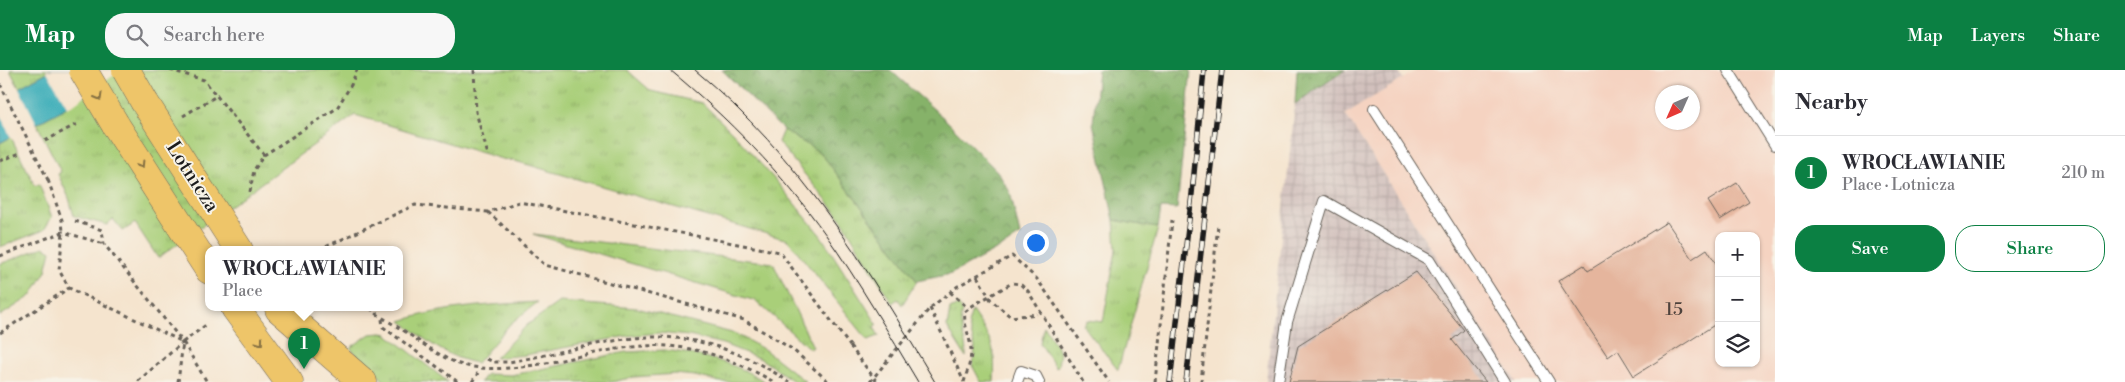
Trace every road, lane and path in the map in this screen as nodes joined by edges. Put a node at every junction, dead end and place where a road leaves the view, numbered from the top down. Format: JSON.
{"nodes":[{"id":1,"x":83,"y":70,"type":"edge"},
{"id":2,"x":126,"y":70,"type":"edge"},
{"id":3,"x":170,"y":70,"type":"edge"},
{"id":4,"x":357,"y":70,"type":"edge"},
{"id":5,"x":474,"y":70,"type":"edge"},
{"id":6,"x":1728,"y":70,"type":"edge"},
{"id":7,"x":0,"y":84,"type":"edge"},
{"id":8,"x":218,"y":95,"type":"junction"},
{"id":9,"x":1374,"y":110,"type":"dead end"},
{"id":10,"x":186,"y":114,"type":"dead end"},
{"id":11,"x":77,"y":124,"type":"dead end"},
{"id":12,"x":45,"y":141,"type":"dead end"},
{"id":13,"x":1775,"y":145,"type":"edge"},
{"id":14,"x":20,"y":154,"type":"dead end"},
{"id":15,"x":264,"y":155,"type":"junction"},
{"id":16,"x":488,"y":155,"type":"dead end"},
{"id":17,"x":0,"y":161,"type":"edge"},
{"id":18,"x":250,"y":192,"type":"dead end"},
{"id":19,"x":488,"y":212,"type":"junction"},
{"id":20,"x":1172,"y":220,"type":"dead end"},
{"id":21,"x":74,"y":221,"type":"dead end"},
{"id":22,"x":1218,"y":225,"type":"dead end"},
{"id":23,"x":63,"y":232,"type":"junction"},
{"id":24,"x":104,"y":244,"type":"junction"},
{"id":25,"x":236,"y":246,"type":"edge"},
{"id":26,"x":328,"y":246,"type":"edge"},
{"id":27,"x":0,"y":256,"type":"edge"},
{"id":28,"x":205,"y":264,"type":"edge"},
{"id":29,"x":977,"y":276,"type":"junction"},
{"id":30,"x":69,"y":288,"type":"junction"},
{"id":31,"x":949,"y":292,"type":"junction"},
{"id":32,"x":988,"y":296,"type":"junction"},
{"id":33,"x":930,"y":308,"type":"junction"},
{"id":34,"x":968,"y":308,"type":"junction"},
{"id":35,"x":237,"y":311,"type":"edge"},
{"id":36,"x":282,"y":311,"type":"edge"},
{"id":37,"x":282,"y":311,"type":"edge"},
{"id":38,"x":373,"y":311,"type":"edge"},
{"id":39,"x":1037,"y":314,"type":"dead end"},
{"id":40,"x":382,"y":319,"type":"junction"},
{"id":41,"x":206,"y":325,"type":"dead end"},
{"id":42,"x":0,"y":333,"type":"edge"},
{"id":43,"x":184,"y":342,"type":"junction"},
{"id":44,"x":487,"y":359,"type":"dead end"},
{"id":45,"x":478,"y":373,"type":"dead end"},
{"id":46,"x":345,"y":378,"type":"edge"},
{"id":47,"x":287,"y":380,"type":"edge"},
{"id":48,"x":137,"y":382,"type":"edge"},
{"id":49,"x":178,"y":382,"type":"edge"},
{"id":50,"x":206,"y":382,"type":"edge"},
{"id":51,"x":458,"y":382,"type":"edge"},
{"id":52,"x":472,"y":382,"type":"edge"},
{"id":53,"x":774,"y":382,"type":"edge"},
{"id":54,"x":789,"y":382,"type":"edge"},
{"id":55,"x":829,"y":382,"type":"edge"},
{"id":56,"x":870,"y":382,"type":"edge"},
{"id":57,"x":877,"y":382,"type":"edge"},
{"id":58,"x":964,"y":382,"type":"edge"},
{"id":59,"x":1018,"y":382,"type":"edge"},
{"id":60,"x":1039,"y":382,"type":"edge"},
{"id":61,"x":1083,"y":382,"type":"edge"},
{"id":62,"x":1109,"y":382,"type":"edge"},
{"id":63,"x":1155,"y":382,"type":"edge"},
{"id":64,"x":1201,"y":382,"type":"edge"},
{"id":65,"x":1278,"y":382,"type":"edge"},
{"id":66,"x":1505,"y":382,"type":"edge"},
{"id":67,"x":1549,"y":382,"type":"edge"}],
"edges":[{"from":1,"to":28,"type":"main road","name":"Lotnicza","one_way":true,"bridge":true},
{"from":2,"to":25,"type":"main road","name":"Lotnicza","bridge":true},
{"from":3,"to":8,"type":"path"},
{"from":4,"to":15,"type":"path"},
{"from":5,"to":16,"type":"path"},
{"from":6,"to":13,"type":"lane"},
{"from":7,"to":23,"type":"path","bridge":true},
{"from":8,"to":10,"type":"path"},
{"from":8,"to":15,"type":"path"},
{"from":9,"to":67,"type":"lane"},
{"from":11,"to":12,"type":"path"},
{"from":14,"to":17,"type":"path"},
{"from":15,"to":18,"type":"path"},
{"from":19,"to":26,"type":"path"},
{"from":19,"to":55,"type":"path"},
{"from":19,"to":57,"type":"path","bridge":true},
{"from":20,"to":63,"type":"path"},
{"from":21,"to":24,"type":"path"},
{"from":22,"to":64,"type":"path"},
{"from":23,"to":24,"type":"path"},
{"from":23,"to":27,"type":"path"},
{"from":23,"to":30,"type":"path"},
{"from":24,"to":43,"type":"path"},
{"from":29,"to":31,"type":"path"},
{"from":29,"to":32,"type":"path"},
{"from":29,"to":62,"type":"path"},
{"from":30,"to":42,"type":"path"},
{"from":30,"to":43,"type":"path"},
{"from":31,"to":33,"type":"path"},
{"from":31,"to":34,"type":"path"},
{"from":32,"to":34,"type":"path"},
{"from":32,"to":39,"type":"path"},
{"from":32,"to":61,"type":"path"},
{"from":33,"to":56,"type":"path"},
{"from":33,"to":58,"type":"path"},
{"from":34,"to":58,"type":"path"},
{"from":35,"to":47,"type":"main road","one_way":true},
{"from":36,"to":46,"type":"main road"},
{"from":37,"to":46,"type":"main road"},
{"from":38,"to":40,"type":"path"},
{"from":40,"to":51,"type":"path"},
{"from":40,"to":53,"type":"path"},
{"from":41,"to":43,"type":"path"},
{"from":43,"to":48,"type":"path"},
{"from":43,"to":49,"type":"path"},
{"from":43,"to":50,"type":"path"},
{"from":44,"to":54,"type":"path"},
{"from":45,"to":52,"type":"path"},
{"from":59,"to":60,"type":"lane"},
{"from":65,"to":66,"type":"lane"}]}
